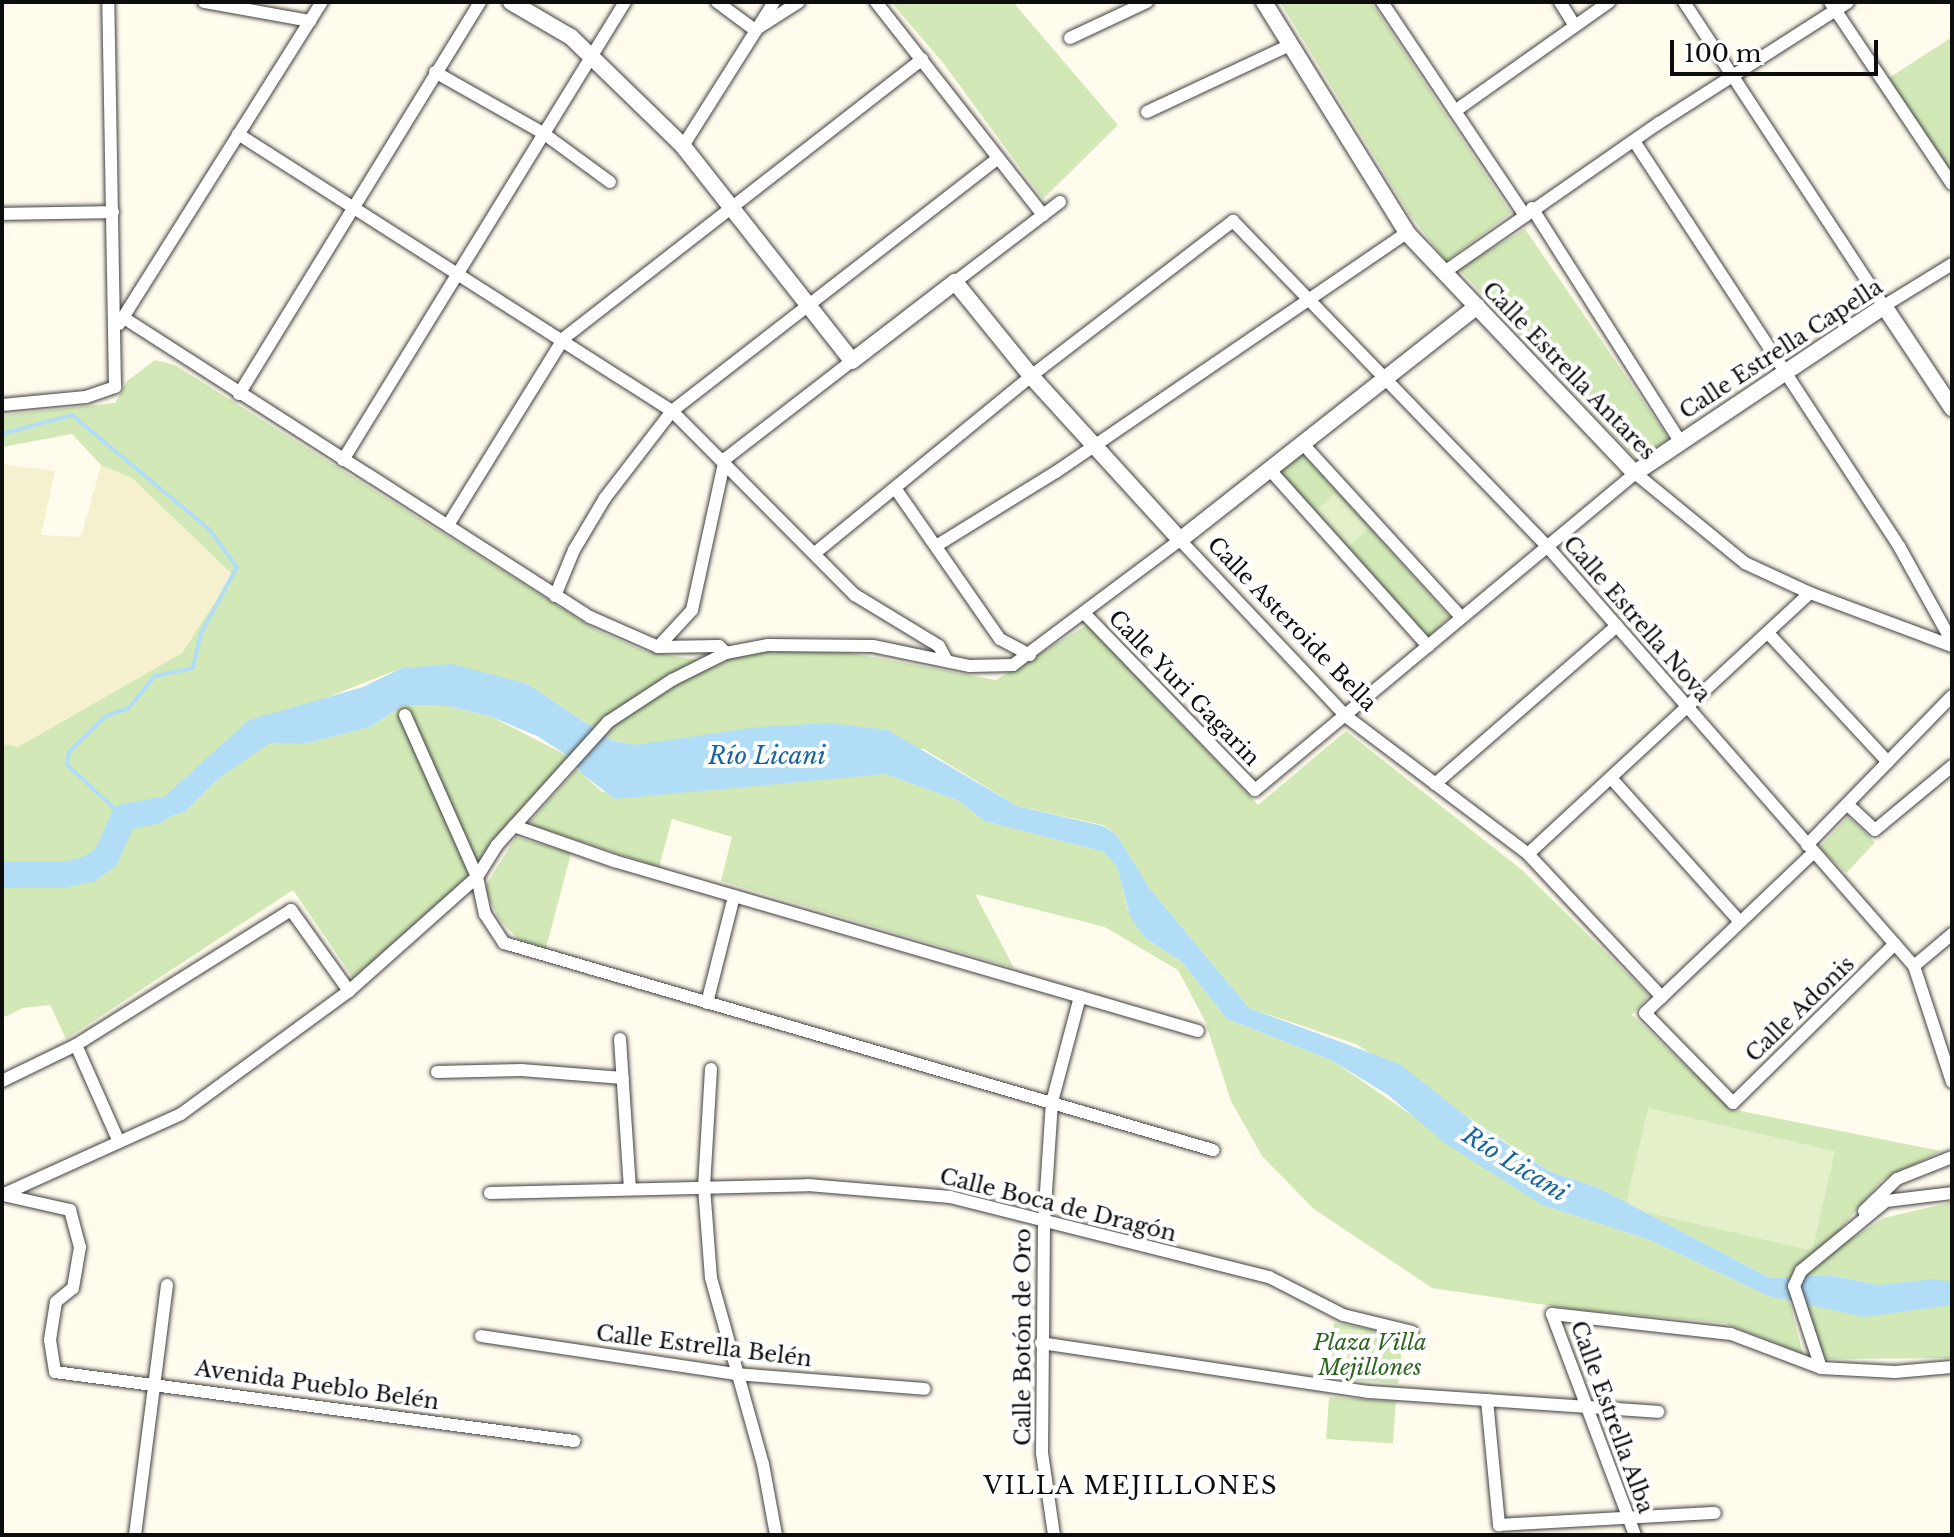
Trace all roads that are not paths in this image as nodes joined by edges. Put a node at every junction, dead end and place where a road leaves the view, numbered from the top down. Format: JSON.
{"nodes":[{"id":1,"x":108,"y":2,"type":"edge"},
{"id":2,"x":204,"y":2,"type":"edge"},
{"id":3,"x":322,"y":2,"type":"edge"},
{"id":4,"x":480,"y":2,"type":"edge"},
{"id":5,"x":511,"y":2,"type":"edge"},
{"id":6,"x":625,"y":2,"type":"edge"},
{"id":7,"x":717,"y":2,"type":"edge"},
{"id":8,"x":774,"y":2,"type":"edge"},
{"id":9,"x":799,"y":2,"type":"edge"},
{"id":10,"x":876,"y":2,"type":"edge"},
{"id":11,"x":1147,"y":2,"type":"edge"},
{"id":12,"x":1264,"y":2,"type":"edge"},
{"id":13,"x":1560,"y":2,"type":"edge"},
{"id":14,"x":1609,"y":2,"type":"edge"},
{"id":15,"x":1685,"y":2,"type":"edge"},
{"id":16,"x":1848,"y":2,"type":"edge"},
{"id":17,"x":1385,"y":3,"type":"edge"},
{"id":18,"x":1833,"y":6,"type":"edge"},
{"id":19,"x":310,"y":21,"type":"junction"},
{"id":20,"x":1575,"y":26,"type":"junction"},
{"id":21,"x":755,"y":30,"type":"junction"},
{"id":22,"x":1070,"y":38,"type":"dead end"},
{"id":23,"x":1290,"y":45,"type":"junction"},
{"id":24,"x":591,"y":57,"type":"junction"},
{"id":25,"x":922,"y":59,"type":"junction"},
{"id":26,"x":435,"y":72,"type":"junction"},
{"id":27,"x":1732,"y":77,"type":"junction"},
{"id":28,"x":1455,"y":111,"type":"junction"},
{"id":29,"x":1147,"y":112,"type":"dead end"},
{"id":30,"x":543,"y":133,"type":"junction"},
{"id":31,"x":238,"y":134,"type":"junction"},
{"id":32,"x":1634,"y":141,"type":"junction"},
{"id":33,"x":683,"y":146,"type":"junction"},
{"id":34,"x":997,"y":159,"type":"junction"},
{"id":35,"x":610,"y":182,"type":"dead end"},
{"id":36,"x":1952,"y":184,"type":"edge"},
{"id":37,"x":1060,"y":202,"type":"dead end"},
{"id":38,"x":350,"y":207,"type":"junction"},
{"id":39,"x":733,"y":207,"type":"junction"},
{"id":40,"x":1528,"y":211,"type":"junction"},
{"id":41,"x":113,"y":212,"type":"junction"},
{"id":42,"x":2,"y":214,"type":"edge"},
{"id":43,"x":1043,"y":215,"type":"junction"},
{"id":44,"x":1407,"y":233,"type":"junction"},
{"id":45,"x":1952,"y":264,"type":"edge"},
{"id":46,"x":1443,"y":273,"type":"junction"},
{"id":47,"x":455,"y":274,"type":"junction"},
{"id":48,"x":955,"y":282,"type":"junction"},
{"id":49,"x":1310,"y":300,"type":"junction"},
{"id":50,"x":806,"y":303,"type":"junction"},
{"id":51,"x":1477,"y":306,"type":"junction"},
{"id":52,"x":1884,"y":306,"type":"junction"},
{"id":53,"x":124,"y":318,"type":"junction"},
{"id":54,"x":116,"y":330,"type":"junction"},
{"id":55,"x":564,"y":338,"type":"junction"},
{"id":56,"x":852,"y":361,"type":"junction"},
{"id":57,"x":1782,"y":374,"type":"junction"},
{"id":58,"x":1031,"y":376,"type":"junction"},
{"id":59,"x":1387,"y":380,"type":"junction"},
{"id":60,"x":239,"y":394,"type":"junction"},
{"id":61,"x":2,"y":405,"type":"edge"},
{"id":62,"x":1952,"y":408,"type":"edge"},
{"id":63,"x":672,"y":411,"type":"junction"},
{"id":64,"x":1680,"y":441,"type":"junction"},
{"id":65,"x":1096,"y":443,"type":"junction"},
{"id":66,"x":1303,"y":444,"type":"junction"},
{"id":67,"x":725,"y":459,"type":"junction"},
{"id":68,"x":343,"y":460,"type":"junction"},
{"id":69,"x":1270,"y":470,"type":"junction"},
{"id":70,"x":1635,"y":473,"type":"junction"},
{"id":71,"x":895,"y":488,"type":"junction"},
{"id":72,"x":448,"y":525,"type":"junction"},
{"id":73,"x":1180,"y":540,"type":"junction"},
{"id":74,"x":1546,"y":545,"type":"junction"},
{"id":75,"x":936,"y":546,"type":"junction"},
{"id":76,"x":815,"y":553,"type":"junction"},
{"id":77,"x":1810,"y":593,"type":"junction"},
{"id":78,"x":555,"y":596,"type":"junction"},
{"id":79,"x":1084,"y":613,"type":"junction"},
{"id":80,"x":1461,"y":617,"type":"junction"},
{"id":81,"x":1617,"y":626,"type":"junction"},
{"id":82,"x":1768,"y":633,"type":"junction"},
{"id":83,"x":1952,"y":644,"type":"edge"},
{"id":84,"x":1428,"y":646,"type":"junction"},
{"id":85,"x":658,"y":647,"type":"junction"},
{"id":86,"x":726,"y":653,"type":"junction"},
{"id":87,"x":1030,"y":655,"type":"junction"},
{"id":88,"x":947,"y":661,"type":"junction"},
{"id":89,"x":1952,"y":696,"type":"edge"},
{"id":90,"x":1688,"y":707,"type":"junction"},
{"id":91,"x":405,"y":715,"type":"dead end"},
{"id":92,"x":1347,"y":717,"type":"junction"},
{"id":93,"x":1888,"y":762,"type":"junction"},
{"id":94,"x":1952,"y":766,"type":"edge"},
{"id":95,"x":1611,"y":778,"type":"junction"},
{"id":96,"x":1435,"y":784,"type":"junction"},
{"id":97,"x":1847,"y":804,"type":"junction"},
{"id":98,"x":514,"y":826,"type":"junction"},
{"id":99,"x":1810,"y":848,"type":"junction"},
{"id":100,"x":1528,"y":854,"type":"junction"},
{"id":101,"x":477,"y":877,"type":"junction"},
{"id":102,"x":734,"y":896,"type":"junction"},
{"id":103,"x":1740,"y":922,"type":"junction"},
{"id":104,"x":1952,"y":934,"type":"edge"},
{"id":105,"x":1895,"y":944,"type":"junction"},
{"id":106,"x":1914,"y":966,"type":"junction"},
{"id":107,"x":349,"y":991,"type":"junction"},
{"id":108,"x":1080,"y":997,"type":"junction"},
{"id":109,"x":1662,"y":997,"type":"junction"},
{"id":110,"x":707,"y":1003,"type":"junction"},
{"id":111,"x":1198,"y":1031,"type":"dead end"},
{"id":112,"x":620,"y":1039,"type":"dead end"},
{"id":113,"x":76,"y":1045,"type":"junction"},
{"id":114,"x":711,"y":1069,"type":"dead end"},
{"id":115,"x":437,"y":1072,"type":"dead end"},
{"id":116,"x":623,"y":1078,"type":"junction"},
{"id":117,"x":2,"y":1081,"type":"edge"},
{"id":118,"x":1952,"y":1082,"type":"edge"},
{"id":119,"x":1052,"y":1102,"type":"junction"},
{"id":120,"x":119,"y":1142,"type":"junction"},
{"id":121,"x":1213,"y":1150,"type":"dead end"},
{"id":122,"x":1952,"y":1157,"type":"edge"},
{"id":123,"x":704,"y":1187,"type":"junction"},
{"id":124,"x":630,"y":1188,"type":"junction"},
{"id":125,"x":490,"y":1193,"type":"dead end"},
{"id":126,"x":1952,"y":1193,"type":"edge"},
{"id":127,"x":2,"y":1195,"type":"edge"},
{"id":128,"x":1044,"y":1222,"type":"junction"},
{"id":129,"x":1853,"y":1226,"type":"junction"},
{"id":130,"x":167,"y":1285,"type":"dead end"},
{"id":131,"x":1412,"y":1332,"type":"dead end"},
{"id":132,"x":481,"y":1336,"type":"dead end"},
{"id":133,"x":1041,"y":1343,"type":"junction"},
{"id":134,"x":1952,"y":1367,"type":"edge"},
{"id":135,"x":1821,"y":1368,"type":"junction"},
{"id":136,"x":735,"y":1374,"type":"junction"},
{"id":137,"x":153,"y":1383,"type":"junction"},
{"id":138,"x":924,"y":1389,"type":"dead end"},
{"id":139,"x":1487,"y":1400,"type":"junction"},
{"id":140,"x":1588,"y":1409,"type":"junction"},
{"id":141,"x":1658,"y":1412,"type":"dead end"},
{"id":142,"x":574,"y":1441,"type":"dead end"},
{"id":143,"x":1715,"y":1513,"type":"dead end"},
{"id":144,"x":1628,"y":1518,"type":"junction"},
{"id":145,"x":135,"y":1535,"type":"edge"},
{"id":146,"x":776,"y":1535,"type":"edge"},
{"id":147,"x":1054,"y":1535,"type":"edge"},
{"id":148,"x":1635,"y":1535,"type":"edge"}],
"edges":[{"from":1,"to":41,"type":"street"},
{"from":2,"to":19,"type":"street"},
{"from":3,"to":19,"type":"street"},
{"from":4,"to":26,"type":"street"},
{"from":5,"to":24,"type":"street"},
{"from":6,"to":24,"type":"street"},
{"from":7,"to":21,"type":"street"},
{"from":8,"to":21,"type":"street"},
{"from":9,"to":21,"type":"street"},
{"from":10,"to":25,"type":"street"},
{"from":11,"to":22,"type":"street"},
{"from":12,"to":23,"type":"street","name":"Calle Estrella Antares"},
{"from":13,"to":20,"type":"street"},
{"from":14,"to":20,"type":"street"},
{"from":15,"to":27,"type":"street"},
{"from":16,"to":18,"type":"street"},
{"from":17,"to":28,"type":"street"},
{"from":18,"to":27,"type":"street"},
{"from":18,"to":36,"type":"street"},
{"from":19,"to":31,"type":"street"},
{"from":20,"to":28,"type":"street"},
{"from":21,"to":33,"type":"street"},
{"from":23,"to":29,"type":"street"},
{"from":23,"to":44,"type":"street","name":"Calle Estrella Antares"},
{"from":24,"to":30,"type":"street"},
{"from":24,"to":33,"type":"street"},
{"from":25,"to":34,"type":"street"},
{"from":25,"to":39,"type":"street"},
{"from":26,"to":30,"type":"street"},
{"from":26,"to":38,"type":"street"},
{"from":27,"to":32,"type":"street"},
{"from":27,"to":52,"type":"street"},
{"from":28,"to":40,"type":"street"},
{"from":30,"to":35,"type":"street"},
{"from":30,"to":47,"type":"street"},
{"from":31,"to":38,"type":"street"},
{"from":31,"to":53,"type":"street"},
{"from":32,"to":40,"type":"street"},
{"from":32,"to":57,"type":"street"},
{"from":33,"to":39,"type":"street"},
{"from":34,"to":43,"type":"street"},
{"from":34,"to":50,"type":"street"},
{"from":37,"to":43,"type":"street"},
{"from":38,"to":47,"type":"street"},
{"from":38,"to":60,"type":"street"},
{"from":39,"to":50,"type":"street"},
{"from":39,"to":55,"type":"street"},
{"from":40,"to":46,"type":"street"},
{"from":40,"to":64,"type":"street"},
{"from":41,"to":42,"type":"street"},
{"from":41,"to":54,"type":"street"},
{"from":43,"to":48,"type":"street"},
{"from":44,"to":46,"type":"street","name":"Calle Estrella Antares"},
{"from":44,"to":49,"type":"street"},
{"from":45,"to":52,"type":"street","name":"Calle Estrella Capella"},
{"from":46,"to":51,"type":"street","name":"Calle Estrella Antares"},
{"from":47,"to":55,"type":"street"},
{"from":47,"to":68,"type":"street"},
{"from":48,"to":56,"type":"street"},
{"from":48,"to":58,"type":"street","name":"Calle Asteroide Bella"},
{"from":49,"to":58,"type":"street","name":"Calle Estrella Nova"},
{"from":49,"to":59,"type":"street","name":"Calle Estrella Nova"},
{"from":49,"to":65,"type":"street"},
{"from":50,"to":56,"type":"street"},
{"from":50,"to":63,"type":"street"},
{"from":51,"to":59,"type":"street"},
{"from":51,"to":70,"type":"street","name":"Calle Estrella Antares"},
{"from":52,"to":57,"type":"street","name":"Calle Estrella Capella"},
{"from":52,"to":62,"type":"street"},
{"from":53,"to":54,"type":"street"},
{"from":53,"to":60,"type":"street"},
{"from":54,"to":61,"type":"street"},
{"from":55,"to":63,"type":"street"},
{"from":55,"to":72,"type":"street"},
{"from":56,"to":67,"type":"street"},
{"from":57,"to":64,"type":"street","name":"Calle Estrella Capella"},
{"from":57,"to":83,"type":"street"},
{"from":58,"to":65,"type":"street","name":"Calle Asteroide Bella"},
{"from":58,"to":71,"type":"street"},
{"from":59,"to":66,"type":"street"},
{"from":59,"to":74,"type":"street","name":"Calle Estrella Nova"},
{"from":60,"to":68,"type":"street"},
{"from":63,"to":67,"type":"street"},
{"from":63,"to":78,"type":"street"},
{"from":64,"to":70,"type":"street","name":"Calle Estrella Capella"},
{"from":65,"to":73,"type":"street","name":"Calle Asteroide Bella"},
{"from":65,"to":75,"type":"street"},
{"from":66,"to":69,"type":"street"},
{"from":66,"to":80,"type":"street"},
{"from":67,"to":76,"type":"street"},
{"from":67,"to":85,"type":"street"},
{"from":68,"to":72,"type":"street"},
{"from":69,"to":73,"type":"street"},
{"from":69,"to":84,"type":"street"},
{"from":70,"to":74,"type":"street"},
{"from":70,"to":77,"type":"street","name":"Calle Estrella Antares"},
{"from":71,"to":75,"type":"street"},
{"from":71,"to":76,"type":"street"},
{"from":72,"to":78,"type":"street"},
{"from":73,"to":79,"type":"street"},
{"from":73,"to":92,"type":"street","name":"Calle Asteroide Bella"},
{"from":74,"to":80,"type":"street"},
{"from":74,"to":81,"type":"street","name":"Calle Estrella Nova"},
{"from":75,"to":87,"type":"street"},
{"from":76,"to":88,"type":"street"},
{"from":77,"to":82,"type":"street"},
{"from":77,"to":83,"type":"street","name":"Calle Estrella Antares"},
{"from":78,"to":85,"type":"street"},
{"from":79,"to":87,"type":"street"},
{"from":79,"to":92,"type":"street","name":"Calle Yuri Gagarin"},
{"from":80,"to":84,"type":"street"},
{"from":81,"to":90,"type":"street","name":"Calle Estrella Nova"},
{"from":81,"to":96,"type":"street"},
{"from":82,"to":90,"type":"street"},
{"from":82,"to":93,"type":"street"},
{"from":84,"to":92,"type":"street"},
{"from":85,"to":86,"type":"street"},
{"from":86,"to":88,"type":"street"},
{"from":86,"to":98,"type":"street"},
{"from":87,"to":88,"type":"street"},
{"from":89,"to":93,"type":"street"},
{"from":90,"to":95,"type":"street"},
{"from":90,"to":99,"type":"street","name":"Calle Estrella Nova"},
{"from":91,"to":101,"type":"street"},
{"from":92,"to":96,"type":"street","name":"Calle Asteroide Bella"},
{"from":93,"to":97,"type":"street"},
{"from":94,"to":97,"type":"street"},
{"from":95,"to":100,"type":"street"},
{"from":95,"to":103,"type":"street"},
{"from":96,"to":100,"type":"street","name":"Calle Asteroide Bella"},
{"from":97,"to":99,"type":"street"},
{"from":98,"to":101,"type":"street"},
{"from":98,"to":102,"type":"street"},
{"from":99,"to":103,"type":"street"},
{"from":99,"to":105,"type":"street","name":"Calle Estrella Nova"},
{"from":100,"to":109,"type":"street","name":"Calle Asteroide Bella"},
{"from":101,"to":107,"type":"street"},
{"from":101,"to":110,"type":"street"},
{"from":102,"to":108,"type":"street"},
{"from":102,"to":110,"type":"street"},
{"from":103,"to":109,"type":"street"},
{"from":104,"to":106,"type":"street"},
{"from":105,"to":106,"type":"street","name":"Calle Estrella Nova"},
{"from":105,"to":109,"type":"street","name":"Calle Adonis"},
{"from":106,"to":118,"type":"street","name":"Calle Estrella Nova"},
{"from":107,"to":113,"type":"street"},
{"from":107,"to":120,"type":"street"},
{"from":108,"to":111,"type":"street"},
{"from":108,"to":119,"type":"street","name":"Calle Botón de Oro"},
{"from":110,"to":119,"type":"street"},
{"from":112,"to":116,"type":"street"},
{"from":113,"to":117,"type":"street"},
{"from":113,"to":120,"type":"street"},
{"from":114,"to":123,"type":"street"},
{"from":115,"to":116,"type":"street"},
{"from":116,"to":124,"type":"street"},
{"from":119,"to":121,"type":"street"},
{"from":119,"to":128,"type":"street","name":"Calle Botón de Oro"},
{"from":120,"to":127,"type":"street"},
{"from":122,"to":129,"type":"street"},
{"from":123,"to":124,"type":"street","name":"Calle Boca de Dragón"},
{"from":123,"to":128,"type":"street","name":"Calle Boca de Dragón"},
{"from":123,"to":136,"type":"street"},
{"from":124,"to":125,"type":"street","name":"Calle Boca de Dragón"},
{"from":126,"to":129,"type":"street"},
{"from":127,"to":137,"type":"street","name":"Avenida Pueblo Belén"},
{"from":128,"to":131,"type":"street","name":"Calle Boca de Dragón"},
{"from":128,"to":133,"type":"street","name":"Calle Botón de Oro"},
{"from":129,"to":135,"type":"street"},
{"from":130,"to":137,"type":"street"},
{"from":132,"to":136,"type":"street","name":"Calle Estrella Belén"},
{"from":133,"to":139,"type":"street"},
{"from":133,"to":147,"type":"street","name":"Calle Botón de Oro"},
{"from":134,"to":135,"type":"street"},
{"from":135,"to":140,"type":"street","name":"Calle Estrella Alba"},
{"from":136,"to":138,"type":"street","name":"Calle Estrella Belén"},
{"from":136,"to":146,"type":"street"},
{"from":137,"to":142,"type":"street","name":"Avenida Pueblo Belén"},
{"from":137,"to":145,"type":"street"},
{"from":139,"to":140,"type":"street"},
{"from":139,"to":144,"type":"street"},
{"from":140,"to":141,"type":"street"},
{"from":140,"to":144,"type":"street","name":"Calle Estrella Alba"},
{"from":143,"to":144,"type":"street"},
{"from":144,"to":148,"type":"street","name":"Calle Estrella Alba"}]}
